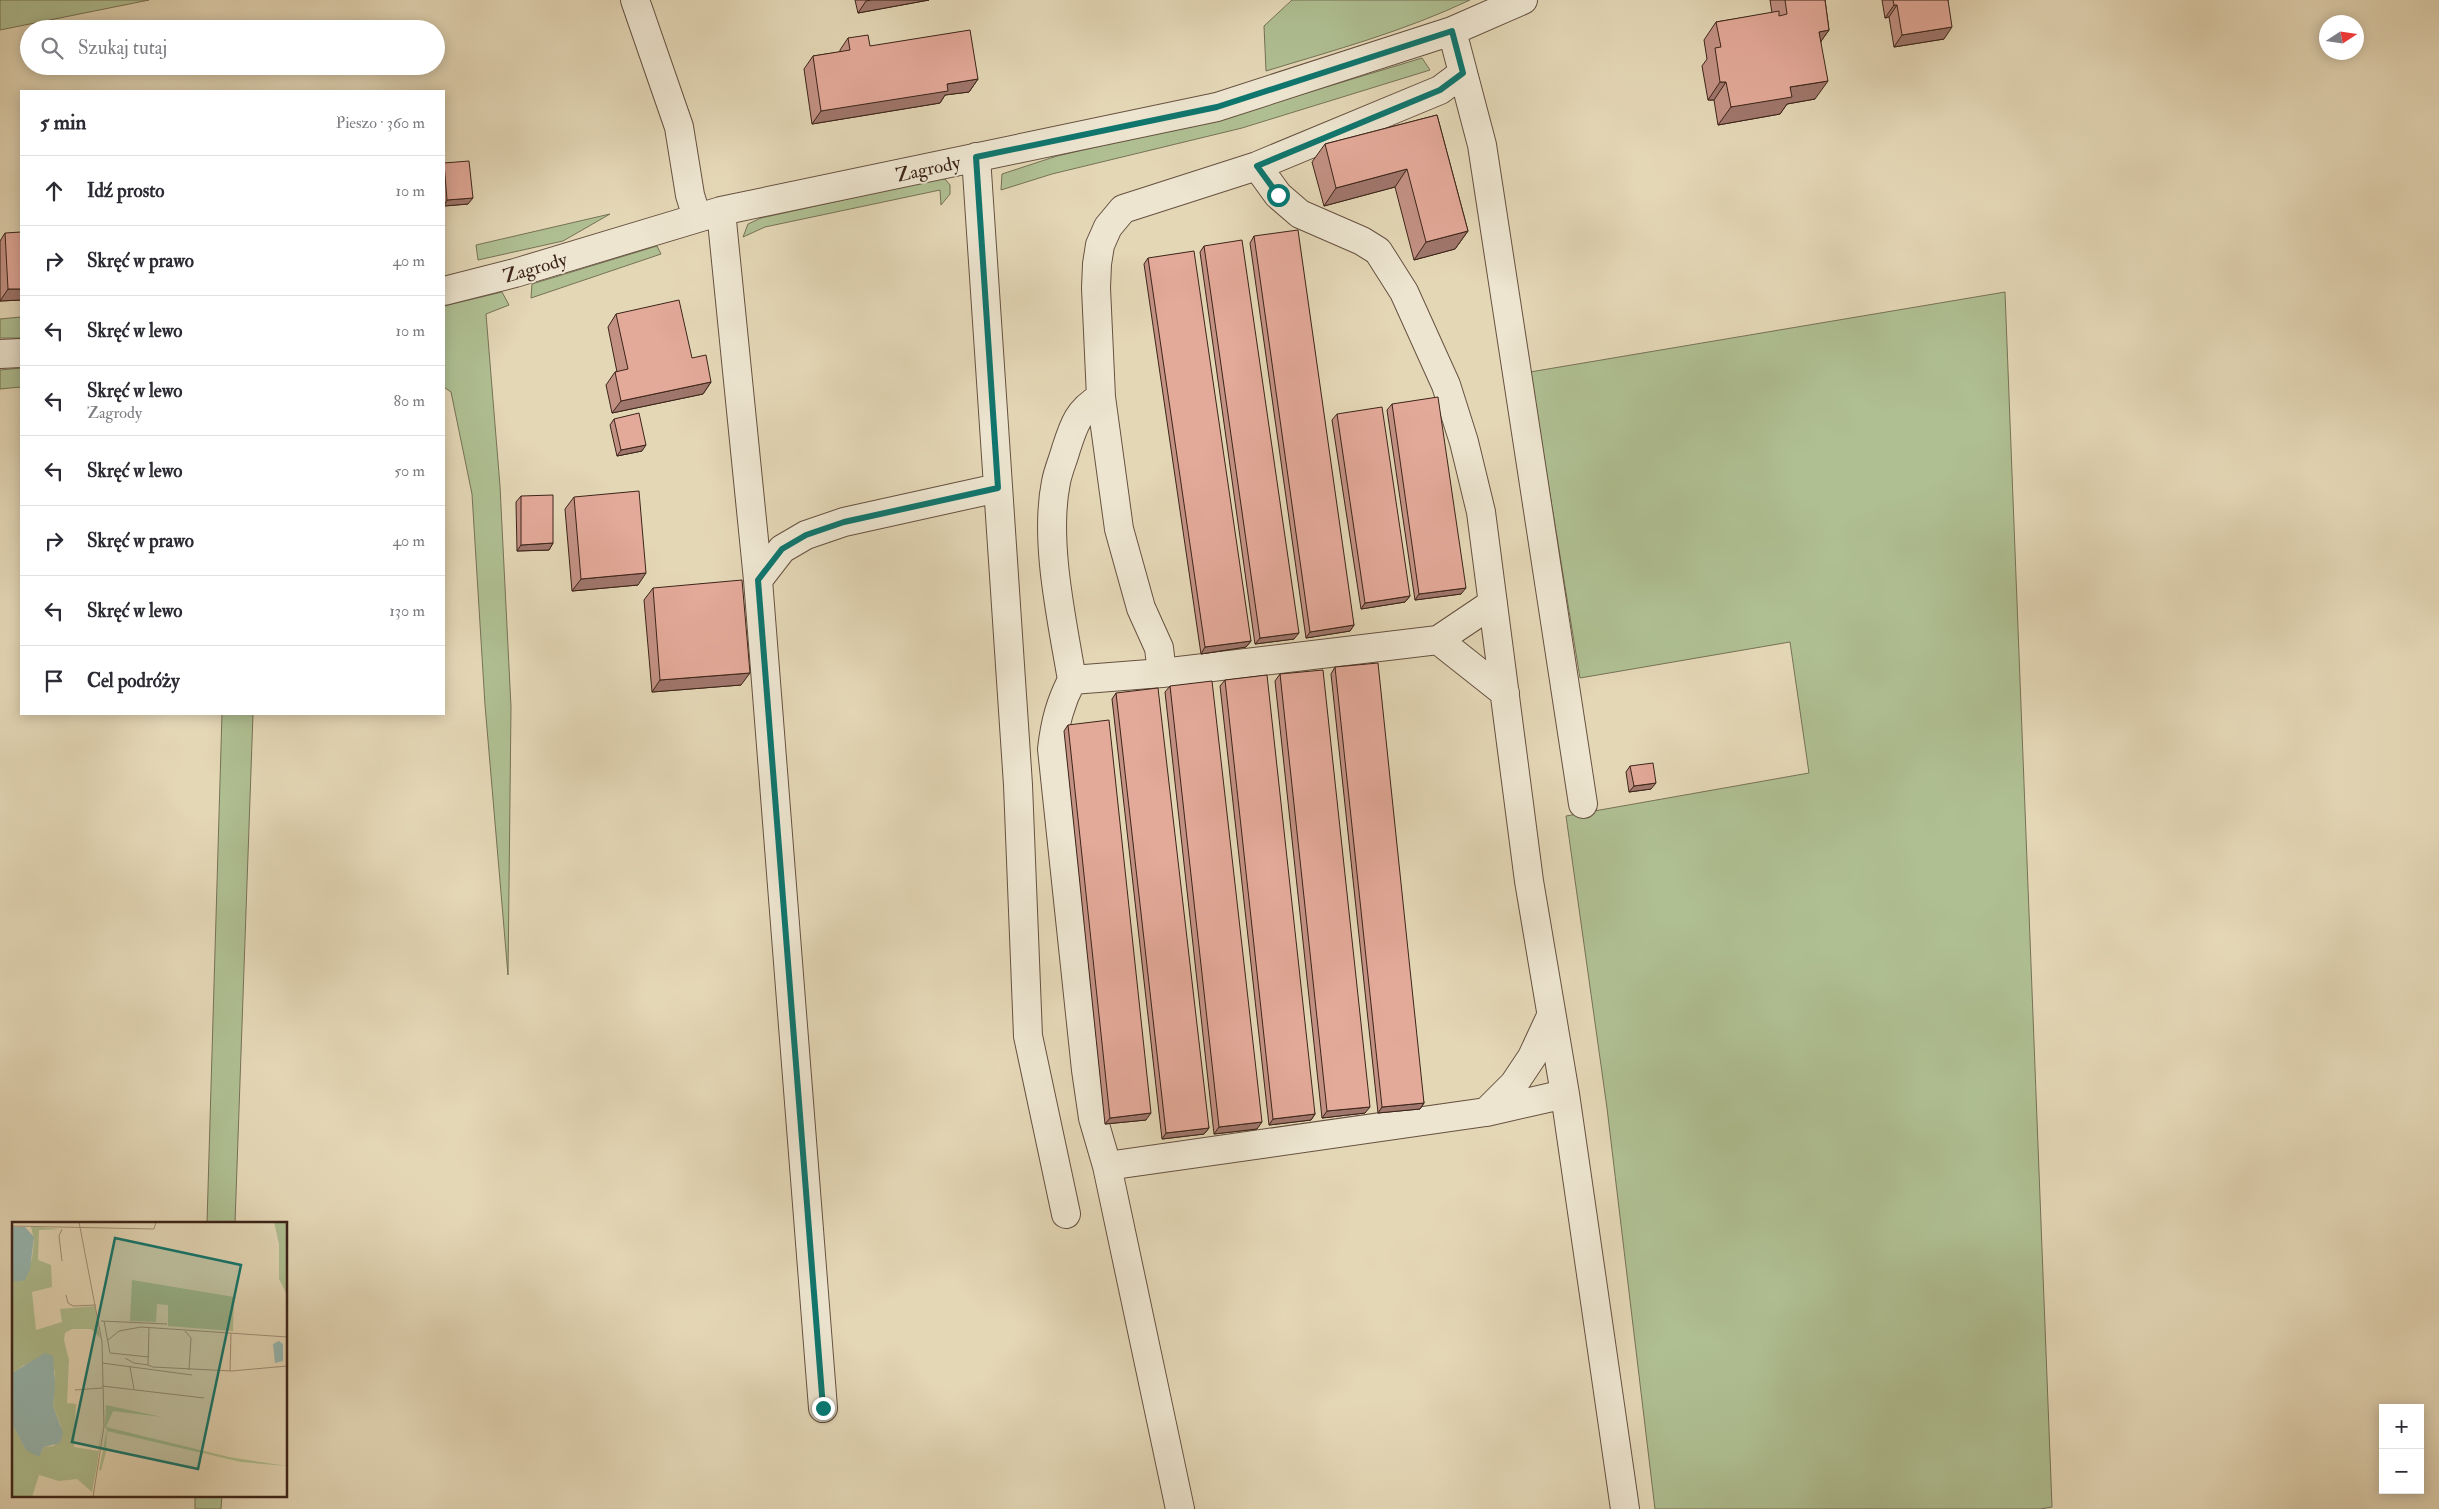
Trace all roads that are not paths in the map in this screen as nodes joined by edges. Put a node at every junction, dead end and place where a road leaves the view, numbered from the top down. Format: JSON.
{"nodes":[{"id":1,"x":635,"y":0,"type":"edge"},
{"id":2,"x":1523,"y":0,"type":"edge"},
{"id":3,"x":1452,"y":31,"type":"junction"},
{"id":4,"x":1463,"y":73,"type":"junction"},
{"id":5,"x":976,"y":157,"type":"junction"},
{"id":6,"x":1257,"y":166,"type":"junction"},
{"id":7,"x":709,"y":214,"type":"junction"},
{"id":8,"x":445,"y":291,"type":"edge"},
{"id":9,"x":20,"y":353,"type":"edge"},
{"id":10,"x":0,"y":354,"type":"edge"},
{"id":11,"x":1101,"y":397,"type":"junction"},
{"id":12,"x":998,"y":488,"type":"junction"},
{"id":13,"x":758,"y":580,"type":"junction"},
{"id":14,"x":1493,"y":603,"type":"junction"},
{"id":15,"x":1438,"y":640,"type":"junction"},
{"id":16,"x":1162,"y":673,"type":"junction"},
{"id":17,"x":1072,"y":680,"type":"junction"},
{"id":18,"x":1505,"y":693,"type":"junction"},
{"id":19,"x":1583,"y":804,"type":"dead end"},
{"id":20,"x":1551,"y":1016,"type":"junction"},
{"id":21,"x":1565,"y":1094,"type":"junction"},
{"id":22,"x":1486,"y":1112,"type":"junction"},
{"id":23,"x":1107,"y":1166,"type":"junction"},
{"id":24,"x":1066,"y":1214,"type":"dead end"},
{"id":25,"x":823,"y":1408,"type":"dead end"},
{"id":26,"x":1180,"y":1509,"type":"edge"},
{"id":27,"x":1625,"y":1509,"type":"edge"}],
"edges":[{"from":1,"to":7,"type":"street"},
{"from":2,"to":3,"type":"street","name":"Zagrody"},
{"from":3,"to":4,"type":"street"},
{"from":3,"to":5,"type":"street","name":"Zagrody"},
{"from":4,"to":6,"type":"street"},
{"from":4,"to":19,"type":"street"},
{"from":5,"to":7,"type":"street","name":"Zagrody"},
{"from":5,"to":12,"type":"street"},
{"from":6,"to":11,"type":"street"},
{"from":6,"to":14,"type":"street"},
{"from":7,"to":8,"type":"street","name":"Zagrody"},
{"from":7,"to":13,"type":"street"},
{"from":9,"to":10,"type":"street"},
{"from":11,"to":16,"type":"street"},
{"from":11,"to":17,"type":"street"},
{"from":12,"to":13,"type":"street"},
{"from":12,"to":24,"type":"street"},
{"from":13,"to":25,"type":"street"},
{"from":14,"to":15,"type":"street"},
{"from":14,"to":18,"type":"street"},
{"from":15,"to":16,"type":"street"},
{"from":15,"to":18,"type":"street"},
{"from":16,"to":17,"type":"street"},
{"from":17,"to":23,"type":"street"},
{"from":18,"to":20,"type":"street"},
{"from":20,"to":21,"type":"street"},
{"from":20,"to":22,"type":"street"},
{"from":21,"to":22,"type":"street"},
{"from":21,"to":27,"type":"street"},
{"from":22,"to":23,"type":"street"},
{"from":23,"to":26,"type":"street"}]}
